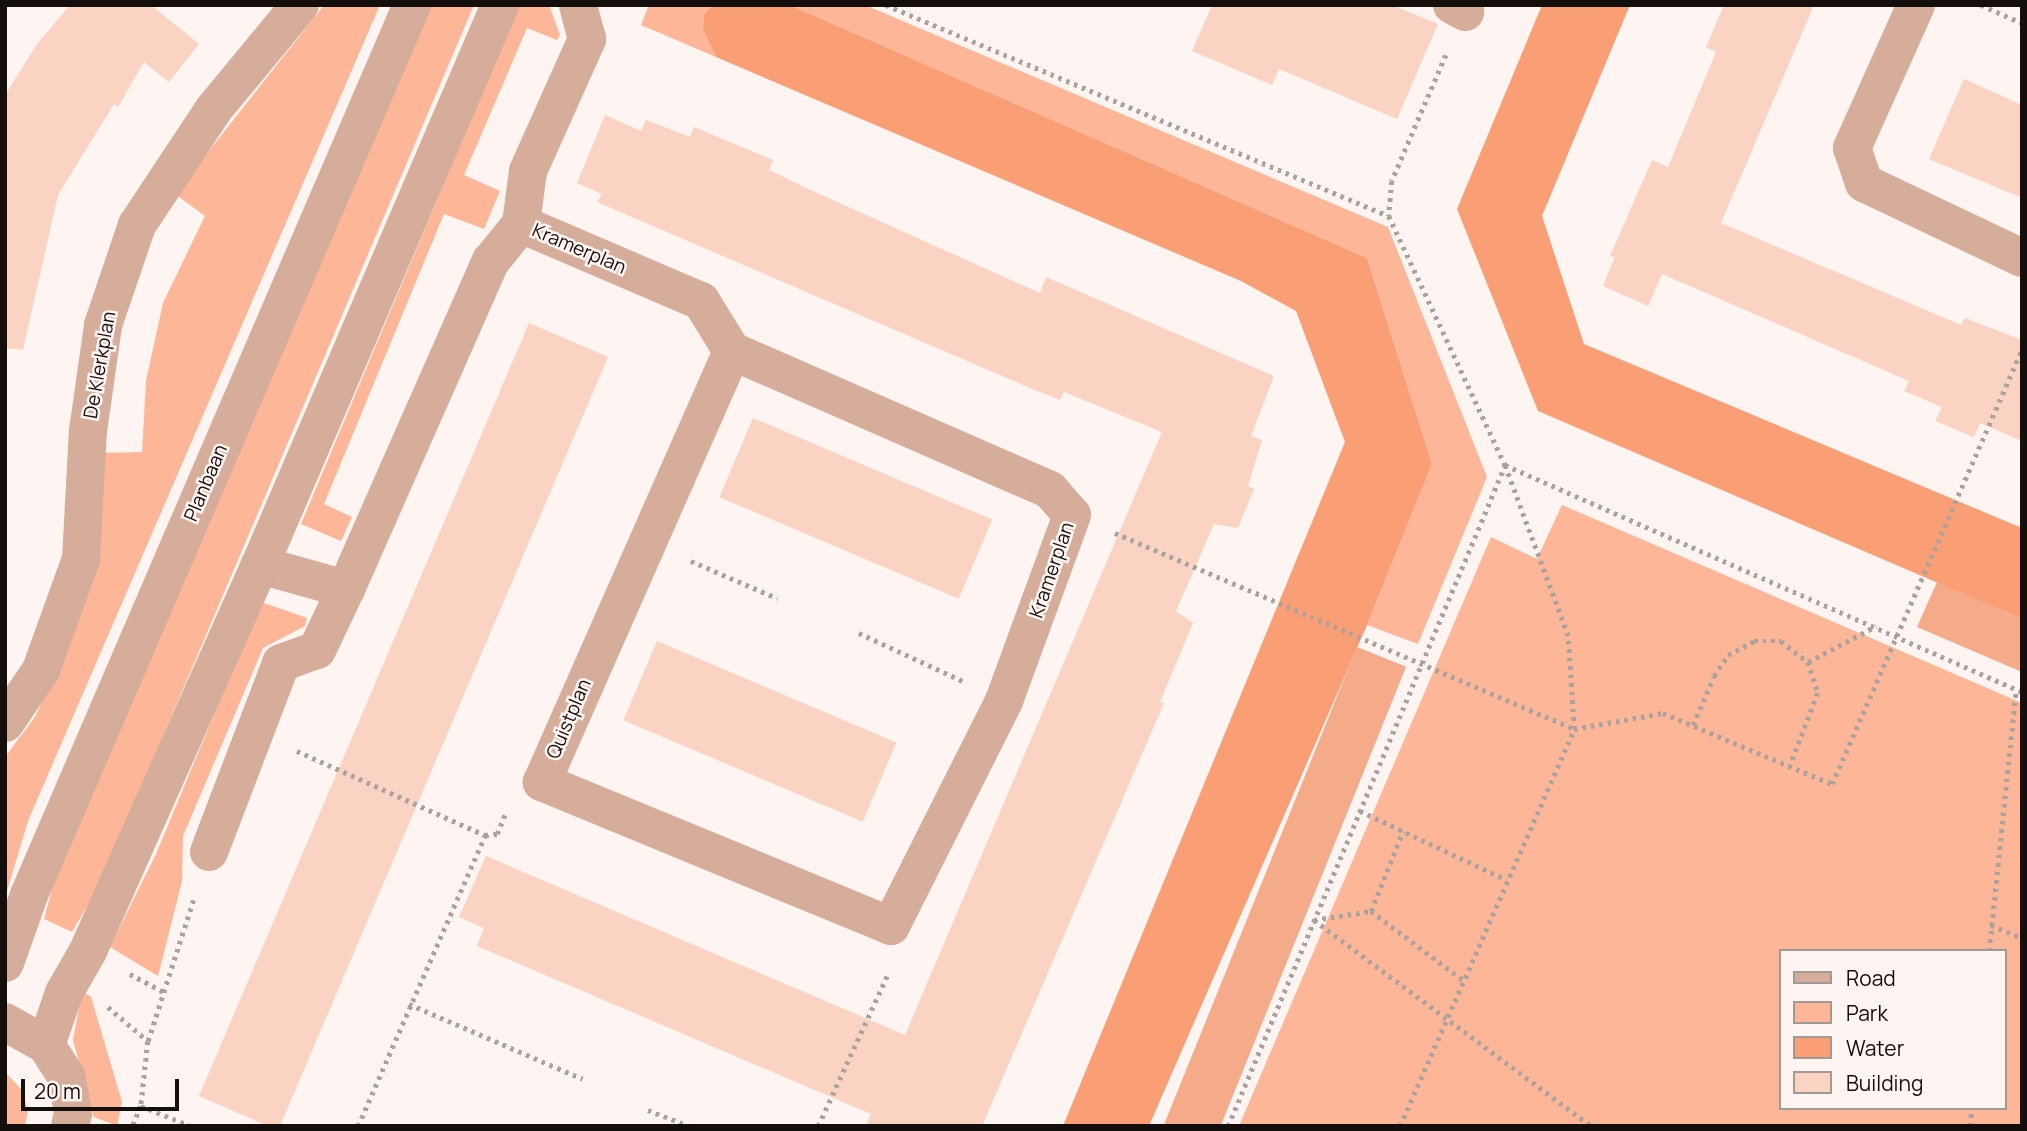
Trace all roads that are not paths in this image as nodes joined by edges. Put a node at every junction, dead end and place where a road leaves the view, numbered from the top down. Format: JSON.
{"nodes":[{"id":1,"x":300,"y":5,"type":"edge"},
{"id":2,"x":412,"y":5,"type":"edge"},
{"id":3,"x":500,"y":5,"type":"edge"},
{"id":4,"x":578,"y":5,"type":"edge"},
{"id":5,"x":1916,"y":5,"type":"edge"},
{"id":6,"x":520,"y":224,"type":"junction"},
{"id":7,"x":2022,"y":258,"type":"edge"},
{"id":8,"x":732,"y":351,"type":"junction"},
{"id":9,"x":260,"y":565,"type":"junction"},
{"id":10,"x":346,"y":589,"type":"junction"},
{"id":11,"x":5,"y":723,"type":"edge"},
{"id":12,"x":209,"y":852,"type":"road end"},
{"id":13,"x":891,"y":926,"type":"joint"},
{"id":14,"x":5,"y":963,"type":"edge"},
{"id":15,"x":5,"y":1023,"type":"edge"},
{"id":16,"x":46,"y":1045,"type":"junction"},
{"id":17,"x":70,"y":1126,"type":"edge"}],
"edges":[{"from":1,"to":11,"type":"street","name":"De Klerkplan"},
{"from":2,"to":14,"type":"street","name":"Planbaan"},
{"from":3,"to":9,"type":"street"},
{"from":4,"to":6,"type":"street"},
{"from":5,"to":7,"type":"street"},
{"from":6,"to":8,"type":"street","name":"Kramerplan"},
{"from":6,"to":10,"type":"street"},
{"from":8,"to":13,"type":"street","name":"Kramerplan"},
{"from":8,"to":13,"type":"street","name":"Quistplan"},
{"from":9,"to":10,"type":"street"},
{"from":9,"to":16,"type":"street"},
{"from":10,"to":12,"type":"street"},
{"from":15,"to":16,"type":"street"},
{"from":16,"to":17,"type":"street"}]}
